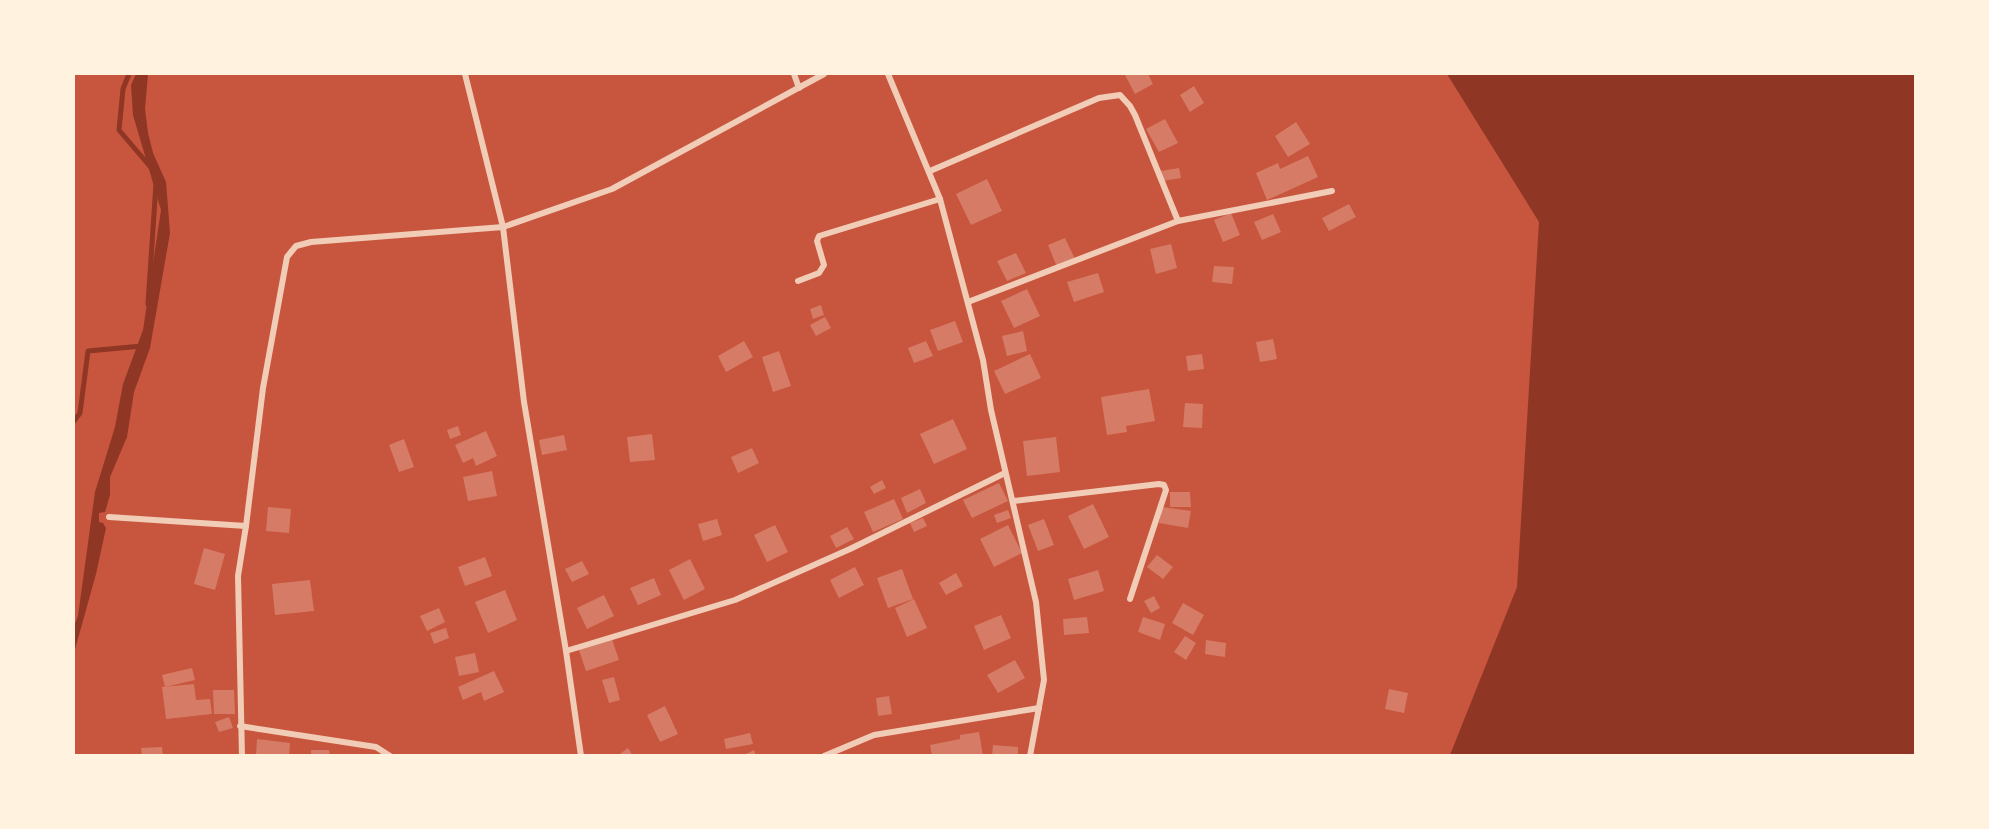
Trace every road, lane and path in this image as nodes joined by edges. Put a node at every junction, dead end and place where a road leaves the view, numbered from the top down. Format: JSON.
{"nodes":[{"id":1,"x":465,"y":74,"type":"edge"},
{"id":2,"x":794,"y":74,"type":"edge"},
{"id":3,"x":824,"y":74,"type":"edge"},
{"id":4,"x":888,"y":74,"type":"edge"},
{"id":5,"x":799,"y":88,"type":"junction"},
{"id":6,"x":930,"y":171,"type":"junction"},
{"id":7,"x":1332,"y":191,"type":"dead end"},
{"id":8,"x":940,"y":200,"type":"junction"},
{"id":9,"x":1178,"y":221,"type":"junction"},
{"id":10,"x":503,"y":227,"type":"junction"},
{"id":11,"x":798,"y":281,"type":"dead end"},
{"id":12,"x":968,"y":302,"type":"junction"},
{"id":13,"x":1005,"y":473,"type":"junction"},
{"id":14,"x":1012,"y":501,"type":"junction"},
{"id":15,"x":109,"y":518,"type":"dead end"},
{"id":16,"x":246,"y":526,"type":"junction"},
{"id":17,"x":1130,"y":599,"type":"dead end"},
{"id":18,"x":566,"y":651,"type":"junction"},
{"id":19,"x":1039,"y":708,"type":"junction"},
{"id":20,"x":240,"y":726,"type":"junction"},
{"id":21,"x":242,"y":756,"type":"edge"},
{"id":22,"x":390,"y":756,"type":"edge"},
{"id":23,"x":581,"y":756,"type":"edge"},
{"id":24,"x":824,"y":756,"type":"edge"},
{"id":25,"x":1030,"y":756,"type":"edge"}],
"edges":[{"from":1,"to":10,"type":"street"},
{"from":2,"to":5,"type":"street"},
{"from":3,"to":5,"type":"street"},
{"from":4,"to":6,"type":"street"},
{"from":5,"to":10,"type":"street"},
{"from":6,"to":8,"type":"street"},
{"from":6,"to":9,"type":"street"},
{"from":7,"to":9,"type":"street"},
{"from":8,"to":11,"type":"street"},
{"from":8,"to":12,"type":"street"},
{"from":9,"to":12,"type":"street"},
{"from":10,"to":16,"type":"street"},
{"from":10,"to":18,"type":"street"},
{"from":12,"to":13,"type":"street"},
{"from":13,"to":14,"type":"street"},
{"from":13,"to":18,"type":"street"},
{"from":14,"to":17,"type":"street"},
{"from":14,"to":19,"type":"street"},
{"from":15,"to":16,"type":"street"},
{"from":16,"to":20,"type":"street"},
{"from":18,"to":23,"type":"street"},
{"from":19,"to":24,"type":"street"},
{"from":19,"to":25,"type":"street"},
{"from":20,"to":21,"type":"street"},
{"from":20,"to":22,"type":"street"}]}
